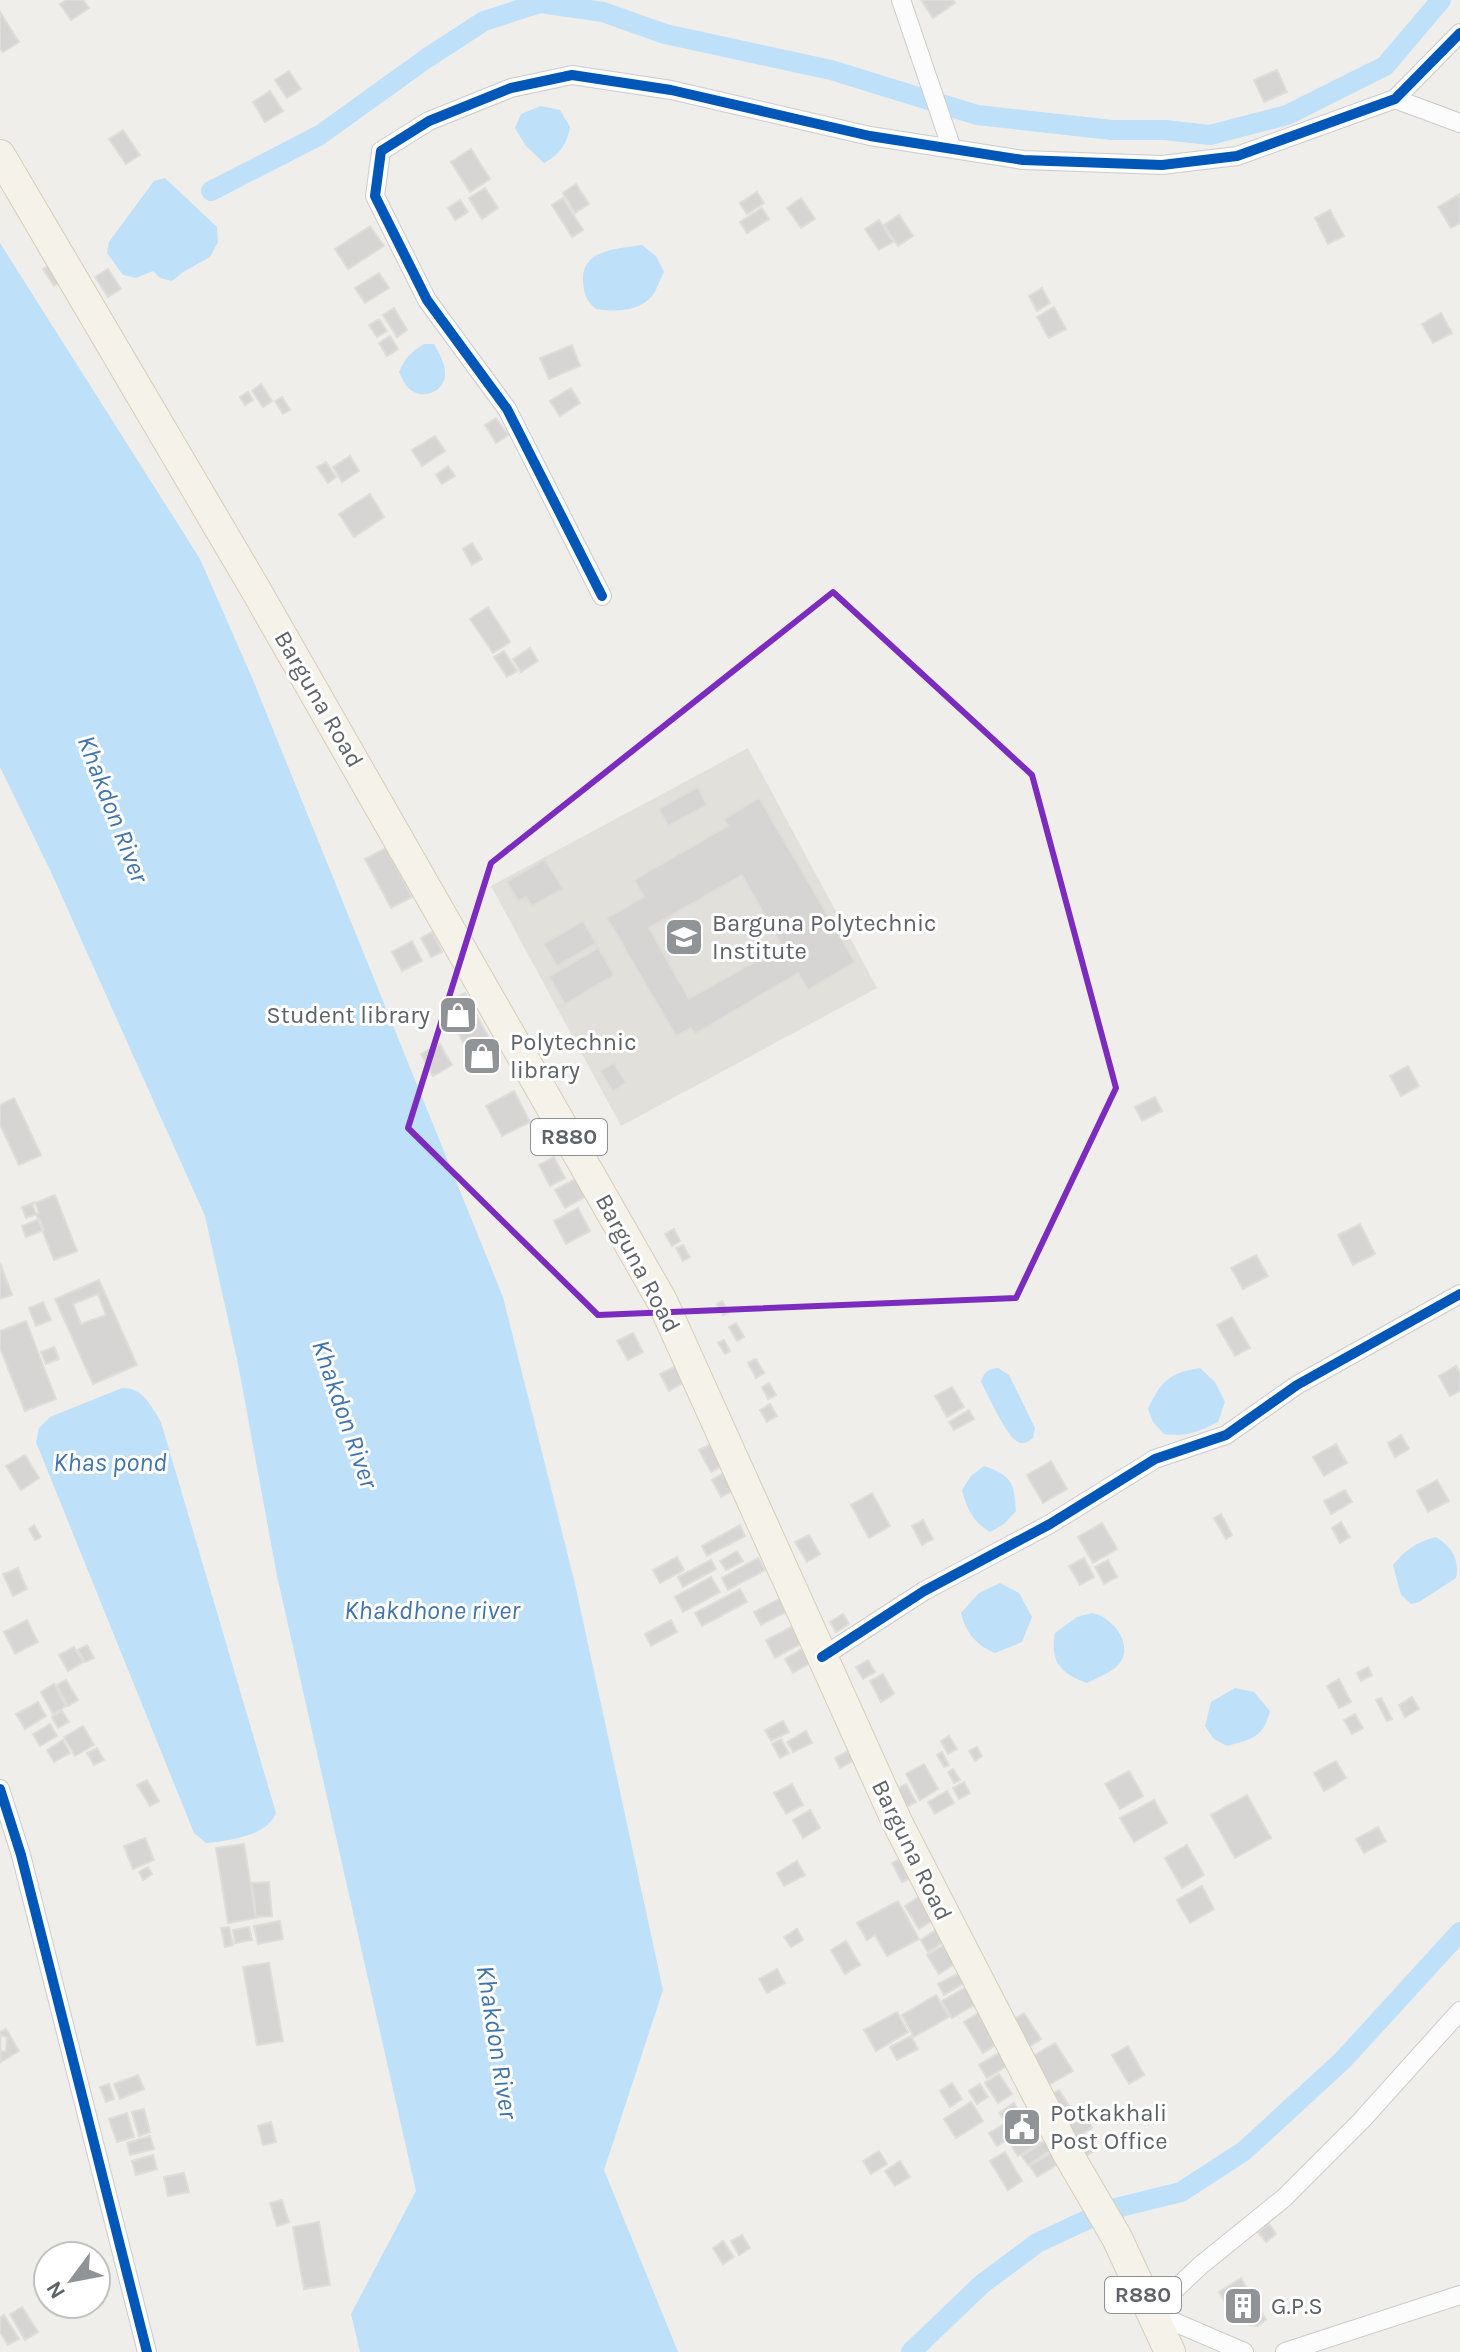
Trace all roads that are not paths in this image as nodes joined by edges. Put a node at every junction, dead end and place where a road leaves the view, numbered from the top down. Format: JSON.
{"nodes":[{"id":1,"x":901,"y":0,"type":"edge"},
{"id":2,"x":1460,"y":33,"type":"edge"},
{"id":3,"x":1395,"y":99,"type":"junction"},
{"id":4,"x":1460,"y":123,"type":"edge"},
{"id":5,"x":952,"y":149,"type":"junction"},
{"id":6,"x":0,"y":155,"type":"edge"},
{"id":7,"x":602,"y":596,"type":"dead end"},
{"id":8,"x":1460,"y":1294,"type":"edge"},
{"id":9,"x":822,"y":1657,"type":"junction"},
{"id":10,"x":1,"y":1797,"type":"edge"},
{"id":11,"x":1460,"y":2011,"type":"edge"},
{"id":12,"x":1460,"y":2295,"type":"edge"},
{"id":13,"x":1151,"y":2312,"type":"junction"},
{"id":14,"x":147,"y":2352,"type":"edge"},
{"id":15,"x":1170,"y":2352,"type":"edge"},
{"id":16,"x":1244,"y":2352,"type":"edge"},
{"id":17,"x":1285,"y":2352,"type":"edge"}],
"edges":[{"from":1,"to":5,"type":"street"},
{"from":2,"to":3,"type":"street"},
{"from":3,"to":4,"type":"street"},
{"from":3,"to":5,"type":"street"},
{"from":5,"to":7,"type":"street"},
{"from":6,"to":9,"type":"main road","name":"Barguna Road","number":"R880"},
{"from":8,"to":9,"type":"street"},
{"from":9,"to":13,"type":"main road","name":"Barguna Road","number":"R880"},
{"from":10,"to":14,"type":"street"},
{"from":11,"to":13,"type":"street"},
{"from":12,"to":17,"type":"street"},
{"from":13,"to":15,"type":"main road","number":"R880"},
{"from":13,"to":16,"type":"street"}]}
